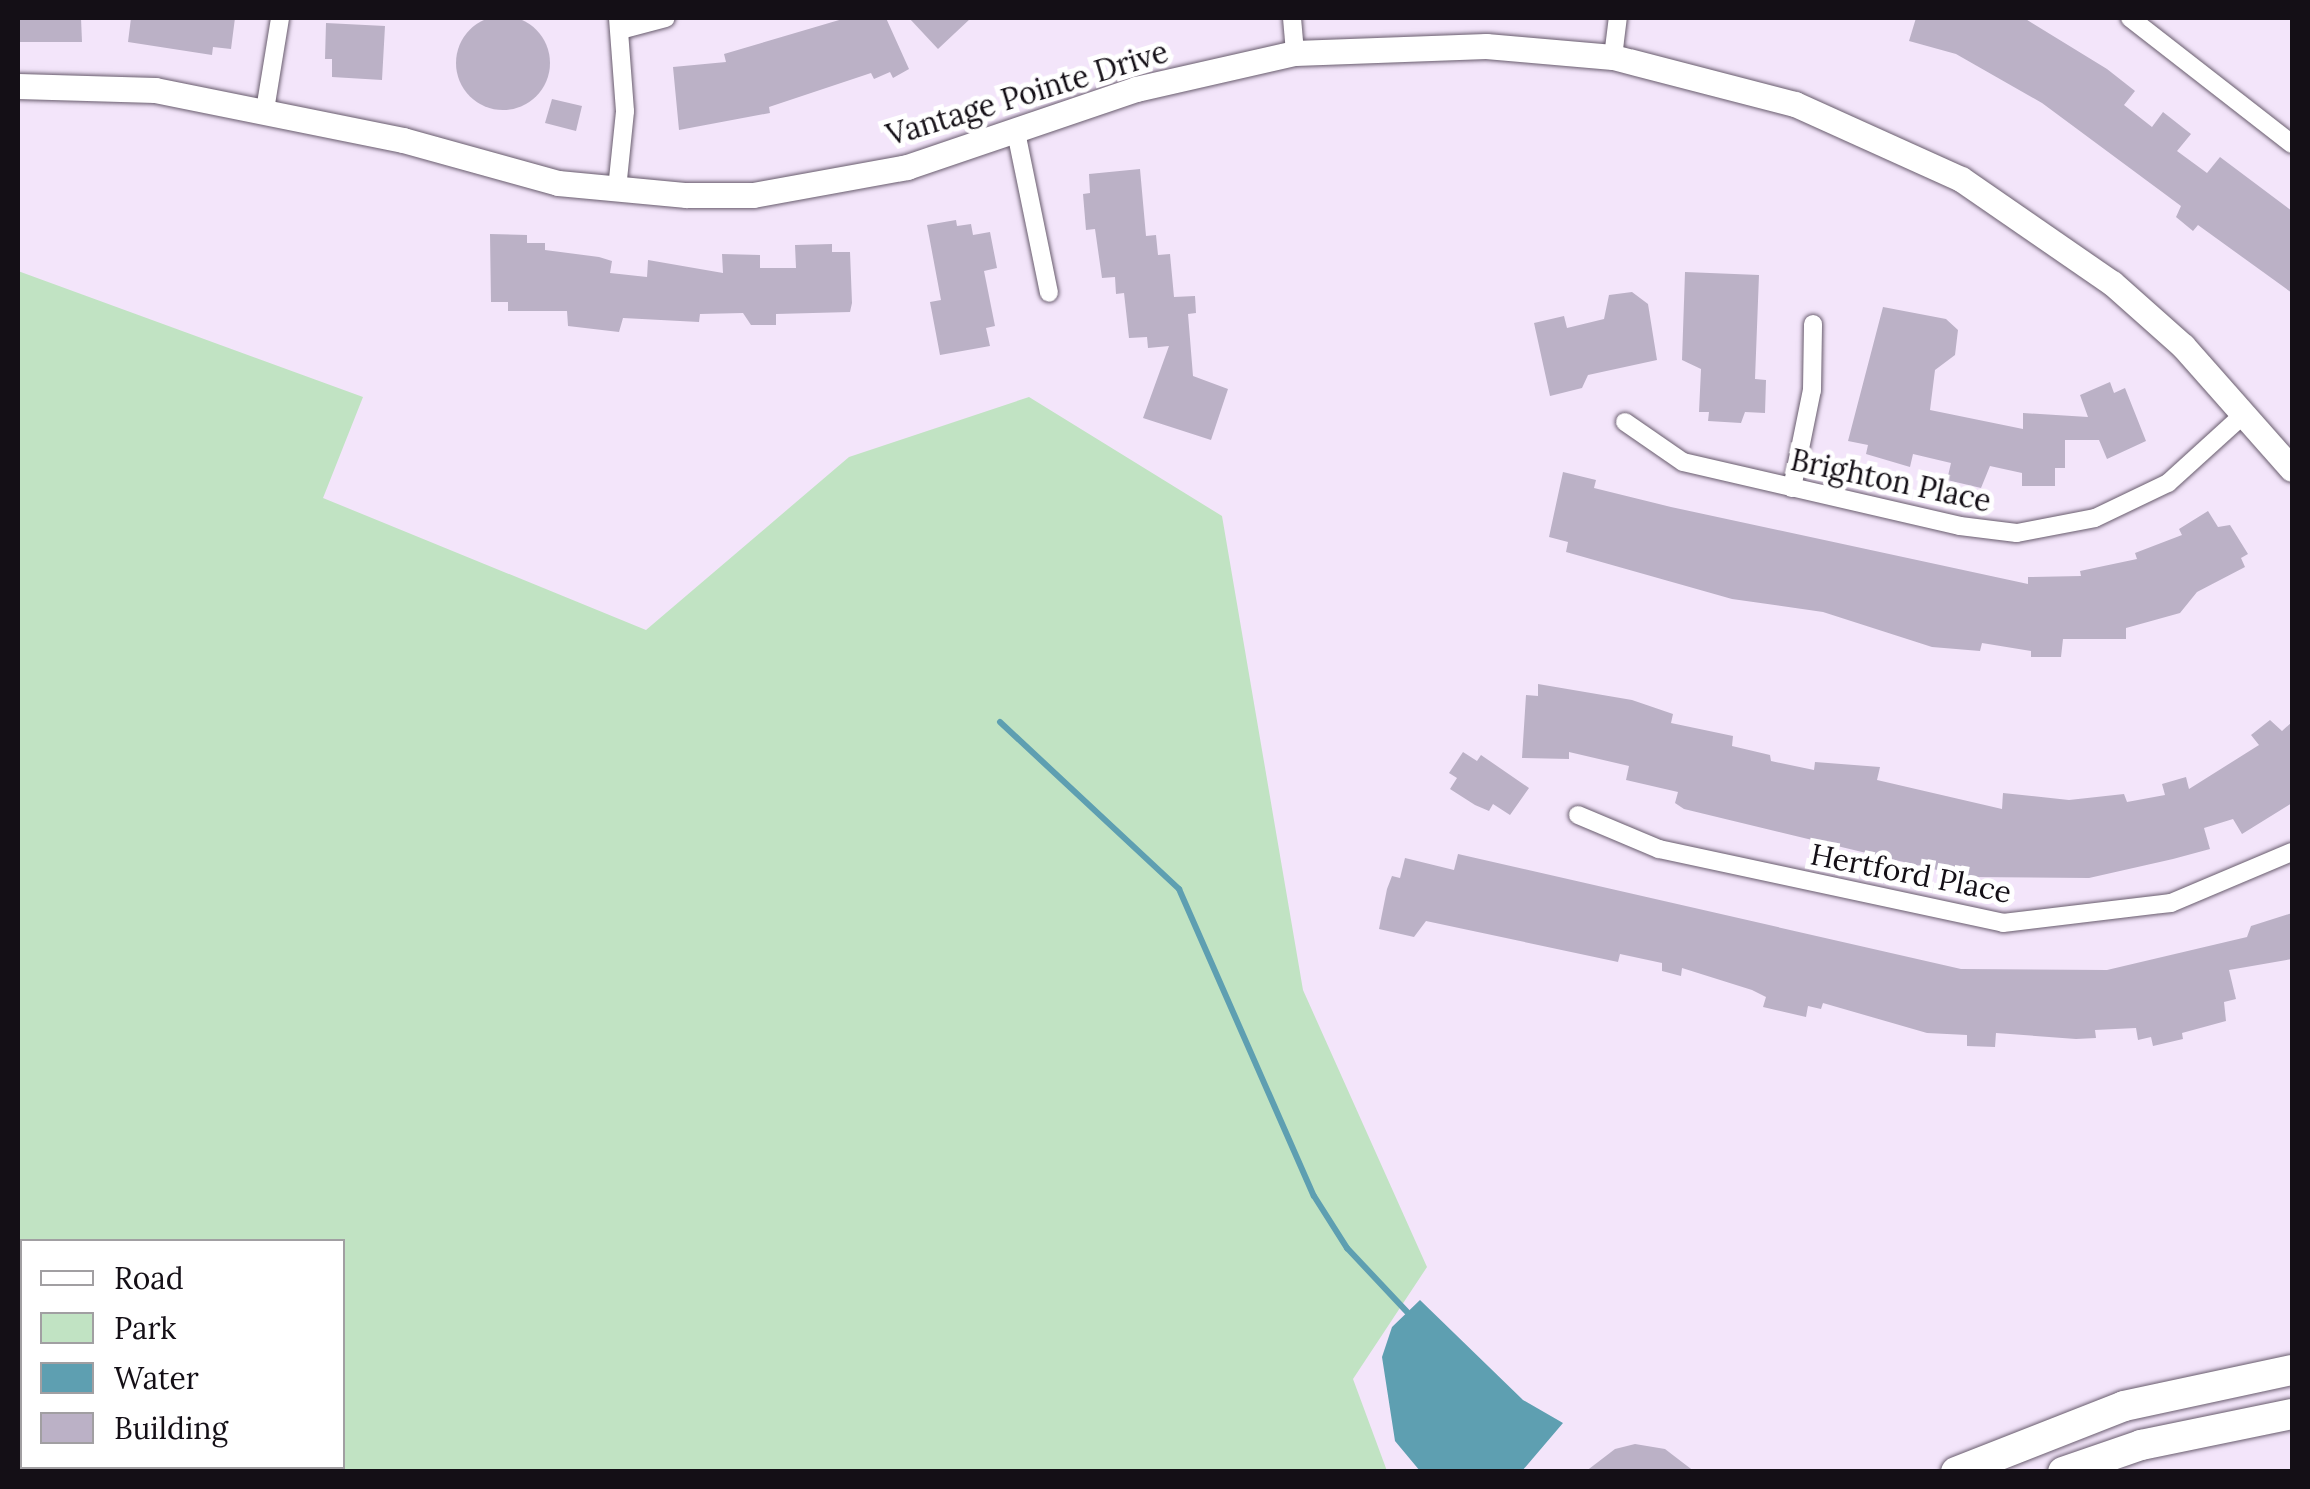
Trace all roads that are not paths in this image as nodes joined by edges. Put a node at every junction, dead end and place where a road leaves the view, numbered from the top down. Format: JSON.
{"nodes":[{"id":1,"x":280,"y":18,"type":"edge"},
{"id":2,"x":666,"y":18,"type":"edge"},
{"id":3,"x":1292,"y":18,"type":"edge"},
{"id":4,"x":1618,"y":18,"type":"edge"},
{"id":5,"x":2130,"y":18,"type":"edge"},
{"id":6,"x":621,"y":23,"type":"edge"},
{"id":7,"x":1295,"y":53,"type":"junction"},
{"id":8,"x":1613,"y":57,"type":"junction"},
{"id":9,"x":18,"y":86,"type":"edge"},
{"id":10,"x":265,"y":110,"type":"junction"},
{"id":11,"x":1016,"y":132,"type":"junction"},
{"id":12,"x":2292,"y":144,"type":"edge"},
{"id":13,"x":616,"y":189,"type":"junction"},
{"id":14,"x":1050,"y":293,"type":"dead end"},
{"id":15,"x":1813,"y":324,"type":"dead end"},
{"id":16,"x":2244,"y":414,"type":"junction"},
{"id":17,"x":1624,"y":422,"type":"dead end"},
{"id":18,"x":2292,"y":469,"type":"edge"},
{"id":19,"x":1792,"y":488,"type":"junction"},
{"id":20,"x":1578,"y":815,"type":"dead end"},
{"id":21,"x":2292,"y":852,"type":"edge"},
{"id":22,"x":2292,"y":1370,"type":"edge"},
{"id":23,"x":2292,"y":1414,"type":"edge"},
{"id":24,"x":1956,"y":1472,"type":"edge"},
{"id":25,"x":2064,"y":1472,"type":"edge"}],
"edges":[{"from":1,"to":10,"type":"street"},
{"from":2,"to":6,"type":"street"},
{"from":3,"to":7,"type":"street"},
{"from":4,"to":8,"type":"street"},
{"from":5,"to":12,"type":"street"},
{"from":6,"to":13,"type":"street"},
{"from":7,"to":8,"type":"street","name":"Vantage Pointe Drive"},
{"from":7,"to":11,"type":"street","name":"Vantage Pointe Drive"},
{"from":8,"to":16,"type":"street","name":"Vantage Pointe Drive"},
{"from":9,"to":10,"type":"street","name":"Vantage Pointe Drive"},
{"from":10,"to":13,"type":"street","name":"Vantage Pointe Drive"},
{"from":11,"to":13,"type":"street","name":"Vantage Pointe Drive"},
{"from":11,"to":14,"type":"street"},
{"from":15,"to":19,"type":"street"},
{"from":16,"to":18,"type":"street","name":"Vantage Pointe Drive"},
{"from":16,"to":19,"type":"street","name":"Brighton Place"},
{"from":17,"to":19,"type":"street","name":"Brighton Place"},
{"from":20,"to":21,"type":"street","name":"Hertford Place"},
{"from":22,"to":24,"type":"main road"},
{"from":23,"to":25,"type":"main road"}]}
